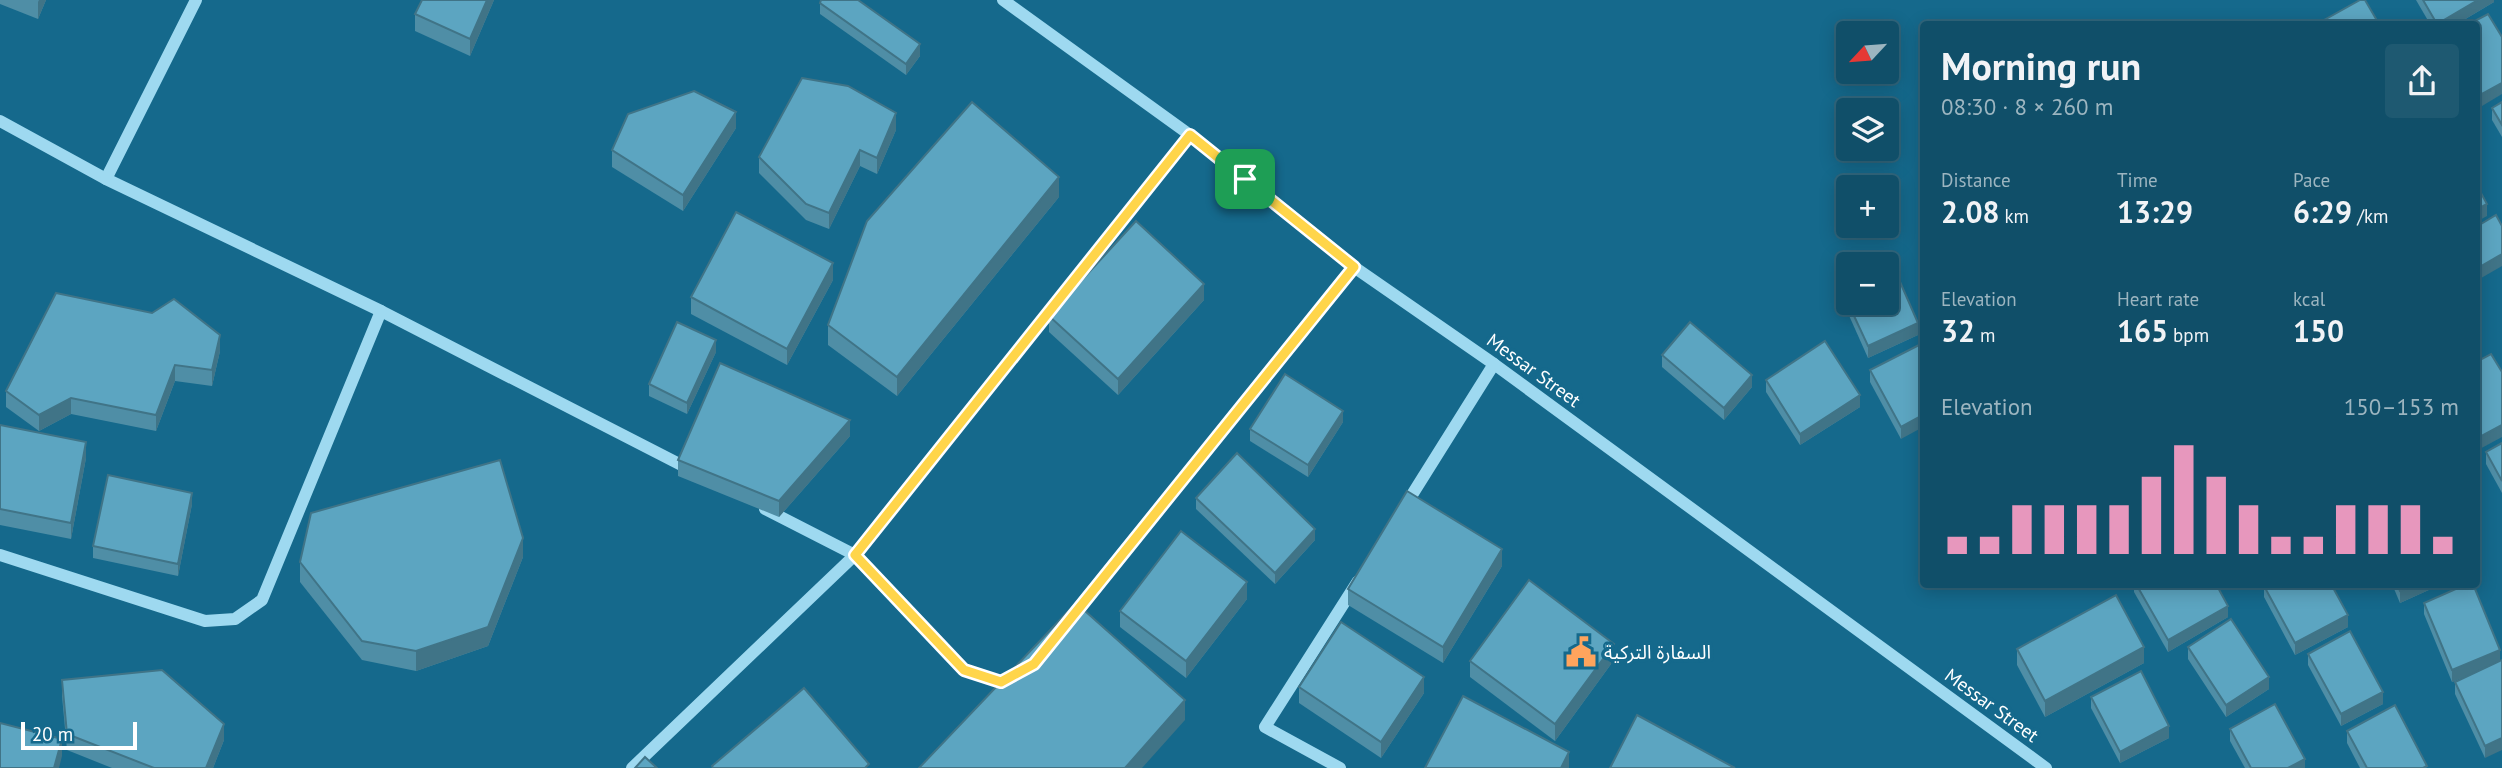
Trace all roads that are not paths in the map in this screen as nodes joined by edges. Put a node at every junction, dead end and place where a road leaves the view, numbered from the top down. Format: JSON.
{"nodes":[{"id":1,"x":196,"y":0,"type":"edge"},
{"id":2,"x":1003,"y":0,"type":"edge"},
{"id":3,"x":0,"y":121,"type":"edge"},
{"id":4,"x":1190,"y":135,"type":"junction"},
{"id":5,"x":106,"y":179,"type":"junction"},
{"id":6,"x":1354,"y":267,"type":"junction"},
{"id":7,"x":381,"y":311,"type":"junction"},
{"id":8,"x":1494,"y":364,"type":"junction"},
{"id":9,"x":709,"y":480,"type":"edge"},
{"id":10,"x":758,"y":505,"type":"edge"},
{"id":11,"x":1398,"y":516,"type":"edge"},
{"id":12,"x":0,"y":555,"type":"edge"},
{"id":13,"x":855,"y":555,"type":"junction"},
{"id":14,"x":1361,"y":575,"type":"edge"},
{"id":15,"x":1060,"y":632,"type":"edge"},
{"id":16,"x":1023,"y":670,"type":"edge"},
{"id":17,"x":2040,"y":766,"type":"edge"},
{"id":18,"x":632,"y":768,"type":"edge"},
{"id":19,"x":1340,"y":768,"type":"edge"}],
"edges":[{"from":1,"to":5,"type":"street"},
{"from":2,"to":4,"type":"street","name":"Messar Street"},
{"from":3,"to":5,"type":"street"},
{"from":4,"to":6,"type":"street","name":"Messar Street"},
{"from":4,"to":13,"type":"street"},
{"from":5,"to":7,"type":"street"},
{"from":6,"to":8,"type":"street","name":"Messar Street"},
{"from":6,"to":15,"type":"street"},
{"from":7,"to":9,"type":"street"},
{"from":7,"to":12,"type":"street"},
{"from":8,"to":11,"type":"street"},
{"from":8,"to":17,"type":"street","name":"Messar Street"},
{"from":10,"to":13,"type":"street"},
{"from":13,"to":16,"type":"street"},
{"from":13,"to":18,"type":"street"},
{"from":14,"to":19,"type":"street"}]}
